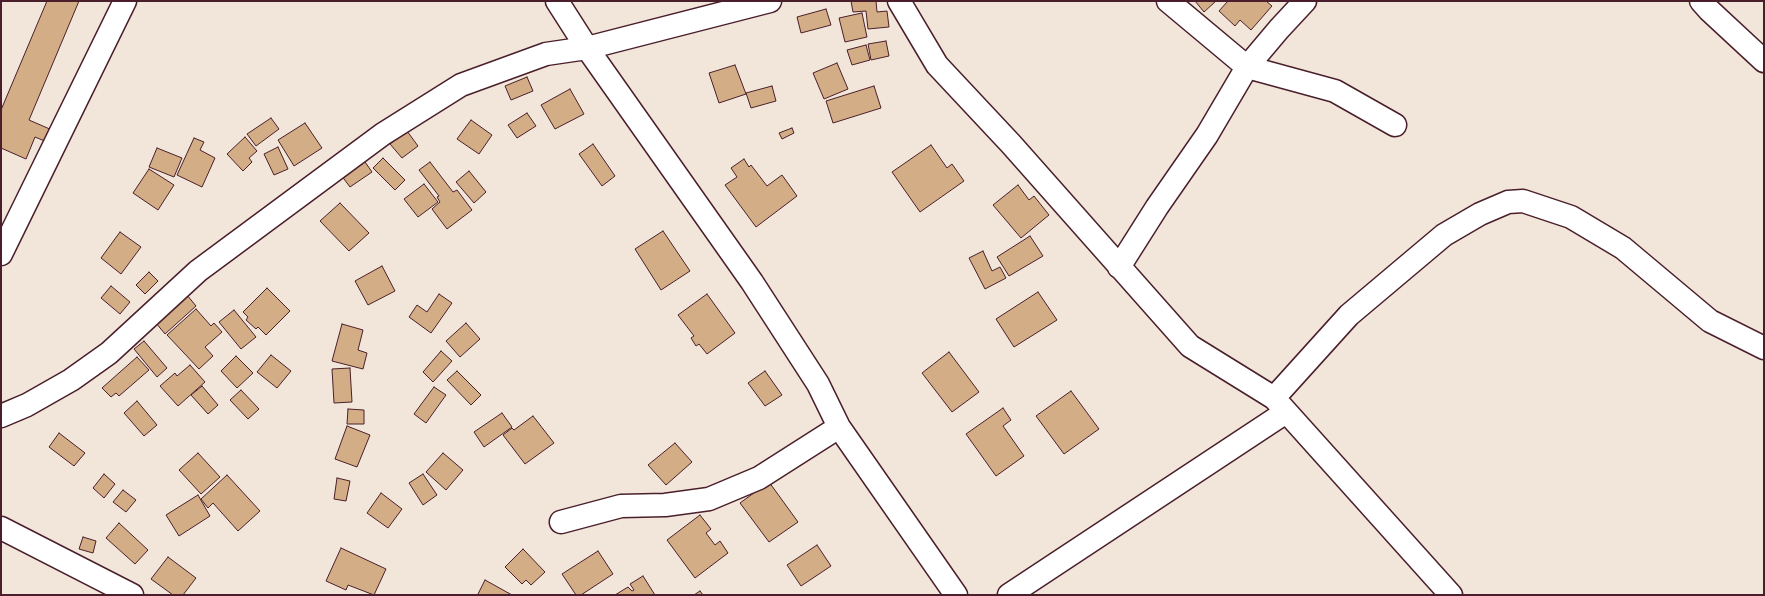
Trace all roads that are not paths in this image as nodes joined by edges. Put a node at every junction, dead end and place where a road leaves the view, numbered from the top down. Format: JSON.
{"nodes":[{"id":1,"x":125,"y":1,"type":"edge"},
{"id":2,"x":557,"y":1,"type":"edge"},
{"id":3,"x":770,"y":1,"type":"edge"},
{"id":4,"x":899,"y":1,"type":"edge"},
{"id":5,"x":1168,"y":1,"type":"edge"},
{"id":6,"x":1305,"y":1,"type":"edge"},
{"id":7,"x":1701,"y":1,"type":"edge"},
{"id":8,"x":587,"y":48,"type":"junction"},
{"id":9,"x":1764,"y":61,"type":"edge"},
{"id":10,"x":1247,"y":67,"type":"junction"},
{"id":11,"x":1395,"y":125,"type":"dead end"},
{"id":12,"x":3,"y":245,"type":"edge"},
{"id":13,"x":1119,"y":267,"type":"junction"},
{"id":14,"x":1764,"y":348,"type":"edge"},
{"id":15,"x":1280,"y":405,"type":"junction"},
{"id":16,"x":1,"y":416,"type":"edge"},
{"id":17,"x":839,"y":427,"type":"junction"},
{"id":18,"x":561,"y":522,"type":"dead end"},
{"id":19,"x":1,"y":528,"type":"edge"},
{"id":20,"x":132,"y":595,"type":"edge"},
{"id":21,"x":956,"y":595,"type":"edge"},
{"id":22,"x":1009,"y":595,"type":"edge"},
{"id":23,"x":1451,"y":595,"type":"edge"}],
"edges":[{"from":1,"to":12,"type":"street"},
{"from":2,"to":8,"type":"street"},
{"from":3,"to":8,"type":"street"},
{"from":4,"to":13,"type":"street"},
{"from":5,"to":10,"type":"street"},
{"from":6,"to":10,"type":"street"},
{"from":7,"to":9,"type":"street"},
{"from":8,"to":16,"type":"street"},
{"from":8,"to":17,"type":"street"},
{"from":10,"to":11,"type":"street"},
{"from":10,"to":13,"type":"street"},
{"from":13,"to":15,"type":"street"},
{"from":14,"to":15,"type":"street"},
{"from":15,"to":22,"type":"street"},
{"from":15,"to":23,"type":"street"},
{"from":17,"to":18,"type":"street"},
{"from":17,"to":21,"type":"street"},
{"from":19,"to":20,"type":"street"}]}
